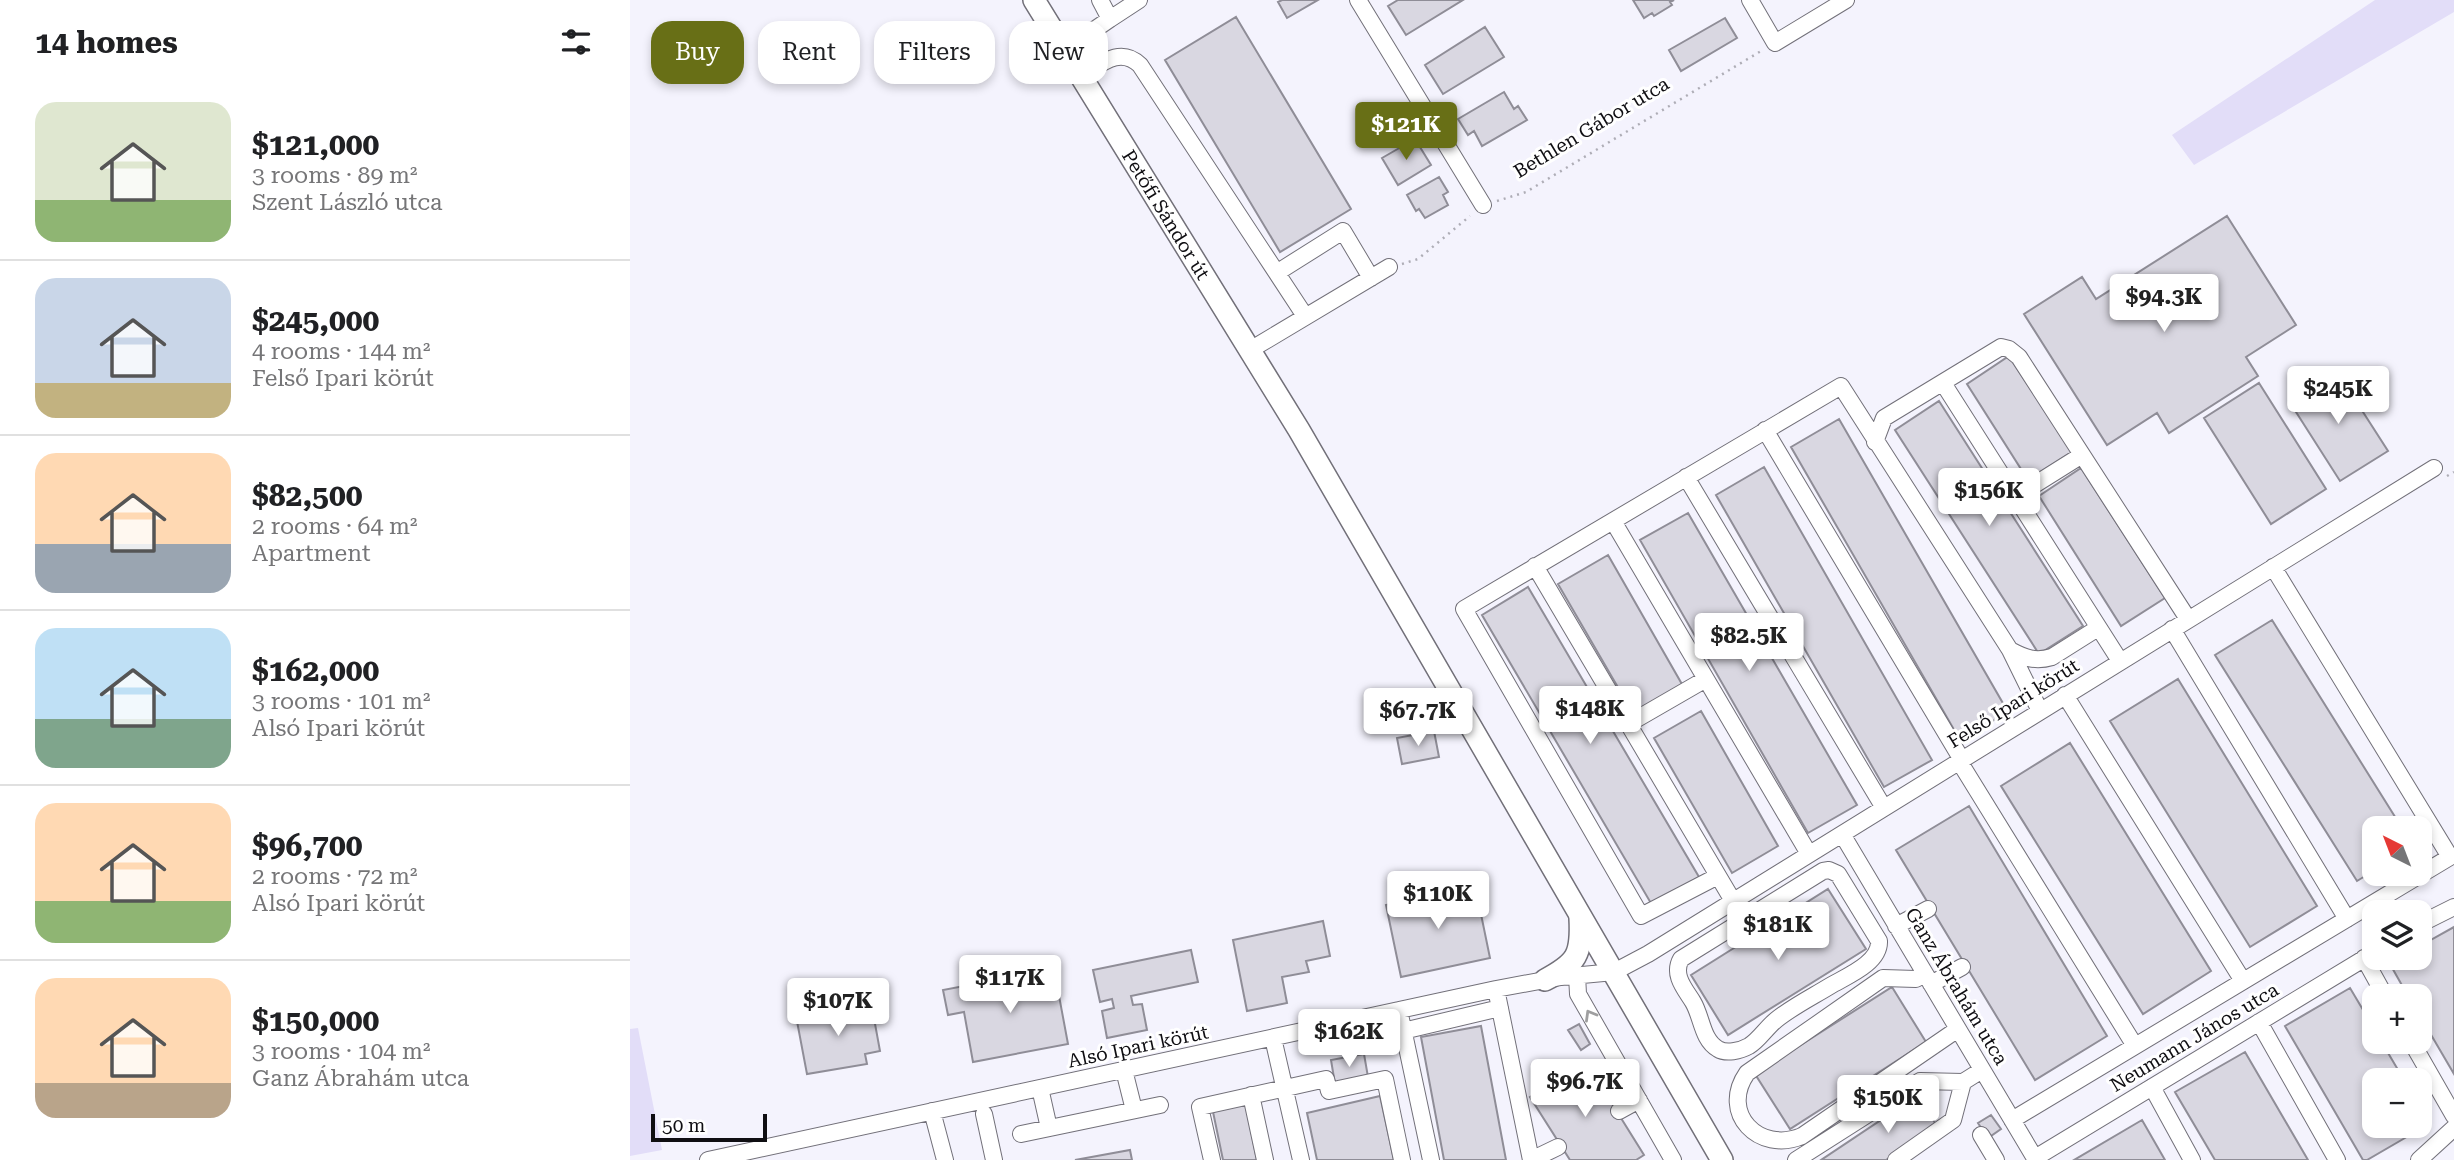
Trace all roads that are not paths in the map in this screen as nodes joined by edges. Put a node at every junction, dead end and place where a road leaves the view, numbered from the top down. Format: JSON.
{"nodes":[{"id":1,"x":1034,"y":0,"type":"edge"},
{"id":2,"x":1100,"y":0,"type":"edge"},
{"id":3,"x":1139,"y":0,"type":"edge"},
{"id":4,"x":1358,"y":0,"type":"edge"},
{"id":5,"x":1750,"y":0,"type":"edge"},
{"id":6,"x":1846,"y":0,"type":"edge"},
{"id":7,"x":1110,"y":19,"type":"junction"},
{"id":8,"x":1047,"y":21,"type":"edge"},
{"id":9,"x":1107,"y":21,"type":"edge"},
{"id":10,"x":1108,"y":61,"type":"edge"},
{"id":11,"x":1086,"y":84,"type":"edge"},
{"id":12,"x":1483,"y":205,"type":"road end"},
{"id":13,"x":1389,"y":267,"type":"road end"},
{"id":14,"x":1278,"y":272,"type":"junction"},
{"id":15,"x":1371,"y":278,"type":"junction"},
{"id":16,"x":1305,"y":316,"type":"junction"},
{"id":17,"x":1250,"y":350,"type":"junction"},
{"id":18,"x":1943,"y":383,"type":"junction"},
{"id":19,"x":1765,"y":430,"type":"junction"},
{"id":20,"x":1875,"y":442,"type":"junction"},
{"id":21,"x":2082,"y":455,"type":"junction"},
{"id":22,"x":2434,"y":468,"type":"dead end"},
{"id":23,"x":1686,"y":477,"type":"junction"},
{"id":24,"x":2015,"y":497,"type":"junction"},
{"id":25,"x":1613,"y":521,"type":"junction"},
{"id":26,"x":1535,"y":566,"type":"junction"},
{"id":27,"x":2273,"y":567,"type":"junction"},
{"id":28,"x":2188,"y":620,"type":"junction"},
{"id":29,"x":2098,"y":628,"type":"junction"},
{"id":30,"x":2172,"y":629,"type":"junction"},
{"id":31,"x":2010,"y":650,"type":"junction"},
{"id":32,"x":2120,"y":662,"type":"junction"},
{"id":33,"x":1706,"y":680,"type":"junction"},
{"id":34,"x":2066,"y":695,"type":"junction"},
{"id":35,"x":2040,"y":711,"type":"junction"},
{"id":36,"x":1628,"y":724,"type":"junction"},
{"id":37,"x":1961,"y":760,"type":"junction"},
{"id":38,"x":1884,"y":808,"type":"junction"},
{"id":39,"x":1842,"y":834,"type":"junction"},
{"id":40,"x":1809,"y":854,"type":"junction"},
{"id":41,"x":1859,"y":863,"type":"junction"},
{"id":42,"x":1838,"y":874,"type":"junction"},
{"id":43,"x":1718,"y":876,"type":"junction"},
{"id":44,"x":1733,"y":901,"type":"junction"},
{"id":45,"x":2454,"y":907,"type":"edge"},
{"id":46,"x":1928,"y":909,"type":"dead end"},
{"id":47,"x":1580,"y":913,"type":"junction"},
{"id":48,"x":2432,"y":918,"type":"edge"},
{"id":49,"x":2347,"y":919,"type":"junction"},
{"id":50,"x":1899,"y":930,"type":"junction"},
{"id":51,"x":1879,"y":946,"type":"junction"},
{"id":52,"x":2362,"y":959,"type":"edge"},
{"id":53,"x":1962,"y":967,"type":"dead end"},
{"id":54,"x":1614,"y":972,"type":"junction"},
{"id":55,"x":1577,"y":975,"type":"junction"},
{"id":56,"x":1928,"y":979,"type":"junction"},
{"id":57,"x":1545,"y":980,"type":"junction"},
{"id":58,"x":2243,"y":981,"type":"junction"},
{"id":59,"x":1496,"y":989,"type":"junction"},
{"id":60,"x":1500,"y":1008,"type":"junction"},
{"id":61,"x":1399,"y":1010,"type":"junction"},
{"id":62,"x":2259,"y":1022,"type":"junction"},
{"id":63,"x":1958,"y":1029,"type":"junction"},
{"id":64,"x":1404,"y":1031,"type":"junction"},
{"id":65,"x":1273,"y":1038,"type":"junction"},
{"id":66,"x":2135,"y":1046,"type":"junction"},
{"id":67,"x":2418,"y":1054,"type":"edge"},
{"id":68,"x":1124,"y":1070,"type":"junction"},
{"id":69,"x":1982,"y":1070,"type":"junction"},
{"id":70,"x":1963,"y":1082,"type":"junction"},
{"id":71,"x":2152,"y":1087,"type":"junction"},
{"id":72,"x":1040,"y":1088,"type":"junction"},
{"id":73,"x":1284,"y":1088,"type":"junction"},
{"id":74,"x":1251,"y":1095,"type":"junction"},
{"id":75,"x":1639,"y":1100,"type":"junction"},
{"id":76,"x":1160,"y":1105,"type":"dead end"},
{"id":77,"x":1134,"y":1110,"type":"junction"},
{"id":78,"x":932,"y":1111,"type":"junction"},
{"id":79,"x":1619,"y":1111,"type":"dead end"},
{"id":80,"x":984,"y":1114,"type":"dead end"},
{"id":81,"x":2454,"y":1116,"type":"edge"},
{"id":82,"x":2012,"y":1120,"type":"junction"},
{"id":83,"x":1049,"y":1128,"type":"junction"},
{"id":84,"x":2454,"y":1128,"type":"edge"},
{"id":85,"x":1021,"y":1134,"type":"dead end"},
{"id":86,"x":1981,"y":1135,"type":"dead end"},
{"id":87,"x":1558,"y":1147,"type":"dead end"},
{"id":88,"x":779,"y":1152,"type":"edge"},
{"id":89,"x":2035,"y":1159,"type":"edge"},
{"id":90,"x":708,"y":1160,"type":"edge"},
{"id":91,"x":945,"y":1160,"type":"edge"},
{"id":92,"x":994,"y":1160,"type":"edge"},
{"id":93,"x":1212,"y":1160,"type":"edge"},
{"id":94,"x":1265,"y":1160,"type":"edge"},
{"id":95,"x":1301,"y":1160,"type":"edge"},
{"id":96,"x":1402,"y":1160,"type":"edge"},
{"id":97,"x":1431,"y":1160,"type":"edge"},
{"id":98,"x":1531,"y":1160,"type":"edge"},
{"id":99,"x":1672,"y":1160,"type":"edge"},
{"id":100,"x":1722,"y":1160,"type":"edge"},
{"id":101,"x":1796,"y":1160,"type":"edge"},
{"id":102,"x":1896,"y":1160,"type":"edge"},
{"id":103,"x":1996,"y":1160,"type":"edge"},
{"id":104,"x":2192,"y":1160,"type":"edge"},
{"id":105,"x":2337,"y":1160,"type":"edge"},
{"id":106,"x":2419,"y":1160,"type":"edge"}],
"edges":[{"from":1,"to":8,"type":"main road","name":"Petőfi Sándor út"},
{"from":2,"to":7,"type":"street"},
{"from":3,"to":7,"type":"street"},
{"from":4,"to":12,"type":"street"},
{"from":5,"to":6,"type":"street"},
{"from":7,"to":9,"type":"street"},
{"from":10,"to":14,"type":"street"},
{"from":11,"to":17,"type":"main road","name":"Petőfi Sándor út"},
{"from":13,"to":15,"type":"street"},
{"from":14,"to":15,"type":"street"},
{"from":14,"to":16,"type":"street"},
{"from":15,"to":16,"type":"street"},
{"from":16,"to":17,"type":"street"},
{"from":17,"to":47,"type":"main road","name":"Petőfi Sándor út"},
{"from":18,"to":20,"type":"street"},
{"from":18,"to":21,"type":"street"},
{"from":18,"to":24,"type":"street"},
{"from":19,"to":20,"type":"street"},
{"from":19,"to":23,"type":"street"},
{"from":19,"to":37,"type":"street"},
{"from":20,"to":31,"type":"street"},
{"from":21,"to":24,"type":"street"},
{"from":21,"to":28,"type":"street"},
{"from":22,"to":27,"type":"street","name":"Felső Ipari körút"},
{"from":23,"to":25,"type":"street"},
{"from":23,"to":38,"type":"street"},
{"from":24,"to":29,"type":"street"},
{"from":25,"to":26,"type":"street"},
{"from":25,"to":33,"type":"street"},
{"from":26,"to":36,"type":"street"},
{"from":26,"to":43,"type":"street"},
{"from":27,"to":28,"type":"street","name":"Felső Ipari körút"},
{"from":27,"to":49,"type":"street"},
{"from":28,"to":30,"type":"street","name":"Felső Ipari körút"},
{"from":29,"to":31,"type":"street"},
{"from":29,"to":32,"type":"street"},
{"from":30,"to":32,"type":"street","name":"Felső Ipari körút"},
{"from":30,"to":49,"type":"street"},
{"from":31,"to":35,"type":"street"},
{"from":32,"to":34,"type":"street","name":"Felső Ipari körút"},
{"from":33,"to":36,"type":"street"},
{"from":33,"to":40,"type":"street"},
{"from":34,"to":35,"type":"street","name":"Felső Ipari körút"},
{"from":34,"to":58,"type":"street"},
{"from":35,"to":37,"type":"street","name":"Felső Ipari körút"},
{"from":36,"to":43,"type":"street"},
{"from":37,"to":38,"type":"street","name":"Felső Ipari körút"},
{"from":37,"to":66,"type":"street"},
{"from":38,"to":39,"type":"street","name":"Felső Ipari körút"},
{"from":39,"to":40,"type":"street","name":"Felső Ipari körút"},
{"from":39,"to":41,"type":"street","name":"Ganz Ábrahám utca"},
{"from":40,"to":44,"type":"street","name":"Felső Ipari körút"},
{"from":41,"to":42,"type":"street"},
{"from":41,"to":50,"type":"street","name":"Ganz Ábrahám utca"},
{"from":42,"to":51,"type":"street"},
{"from":42,"to":51,"type":"street"},
{"from":43,"to":44,"type":"street"},
{"from":44,"to":54,"type":"street","name":"Felső Ipari körút"},
{"from":45,"to":48,"type":"street"},
{"from":46,"to":50,"type":"street"},
{"from":47,"to":54,"type":"main road","name":"Petőfi Sándor út"},
{"from":47,"to":57,"type":"main road"},
{"from":49,"to":58,"type":"street"},
{"from":50,"to":51,"type":"street"},
{"from":50,"to":56,"type":"street","name":"Ganz Ábrahám utca"},
{"from":52,"to":62,"type":"street","name":"Neumann János utca"},
{"from":53,"to":56,"type":"street"},
{"from":54,"to":55,"type":"street","name":"Alsó Ipari körút"},
{"from":54,"to":100,"type":"main road","name":"Petőfi Sándor út"},
{"from":55,"to":57,"type":"street","name":"Alsó Ipari körút"},
{"from":75,"to":55,"type":"street","one_way":true},
{"from":56,"to":63,"type":"street","name":"Ganz Ábrahám utca"},
{"from":56,"to":63,"type":"street"},
{"from":57,"to":59,"type":"street","name":"Alsó Ipari körút"},
{"from":58,"to":66,"type":"street"},
{"from":59,"to":60,"type":"street"},
{"from":59,"to":61,"type":"street","name":"Alsó Ipari körút"},
{"from":60,"to":64,"type":"street"},
{"from":60,"to":98,"type":"street"},
{"from":61,"to":64,"type":"street"},
{"from":61,"to":65,"type":"street","name":"Alsó Ipari körút"},
{"from":62,"to":71,"type":"street","name":"Neumann János utca"},
{"from":62,"to":105,"type":"street"},
{"from":63,"to":69,"type":"street","name":"Ganz Ábrahám utca"},
{"from":64,"to":97,"type":"street"},
{"from":65,"to":68,"type":"street","name":"Alsó Ipari körút"},
{"from":65,"to":73,"type":"street"},
{"from":66,"to":82,"type":"street"},
{"from":67,"to":81,"type":"street"},
{"from":68,"to":72,"type":"street","name":"Alsó Ipari körút"},
{"from":68,"to":77,"type":"street"},
{"from":69,"to":70,"type":"street"},
{"from":69,"to":82,"type":"street","name":"Ganz Ábrahám utca"},
{"from":70,"to":101,"type":"street"},
{"from":70,"to":102,"type":"street"},
{"from":71,"to":89,"type":"street","name":"Neumann János utca"},
{"from":71,"to":104,"type":"street"},
{"from":72,"to":78,"type":"street","name":"Alsó Ipari körút"},
{"from":72,"to":83,"type":"street"},
{"from":73,"to":74,"type":"street"},
{"from":73,"to":95,"type":"street"},
{"from":73,"to":96,"type":"street"},
{"from":74,"to":93,"type":"street"},
{"from":74,"to":94,"type":"street"},
{"from":75,"to":79,"type":"street"},
{"from":75,"to":99,"type":"street"},
{"from":76,"to":77,"type":"street"},
{"from":77,"to":83,"type":"street"},
{"from":78,"to":88,"type":"street","name":"Alsó Ipari körút"},
{"from":78,"to":91,"type":"street"},
{"from":80,"to":92,"type":"street"},
{"from":82,"to":89,"type":"street","name":"Ganz Ábrahám utca"},
{"from":83,"to":85,"type":"street"},
{"from":84,"to":106,"type":"street"},
{"from":86,"to":103,"type":"street"},
{"from":87,"to":98,"type":"street"},
{"from":88,"to":90,"type":"street","name":"Alsó Ipari körút"}]}
